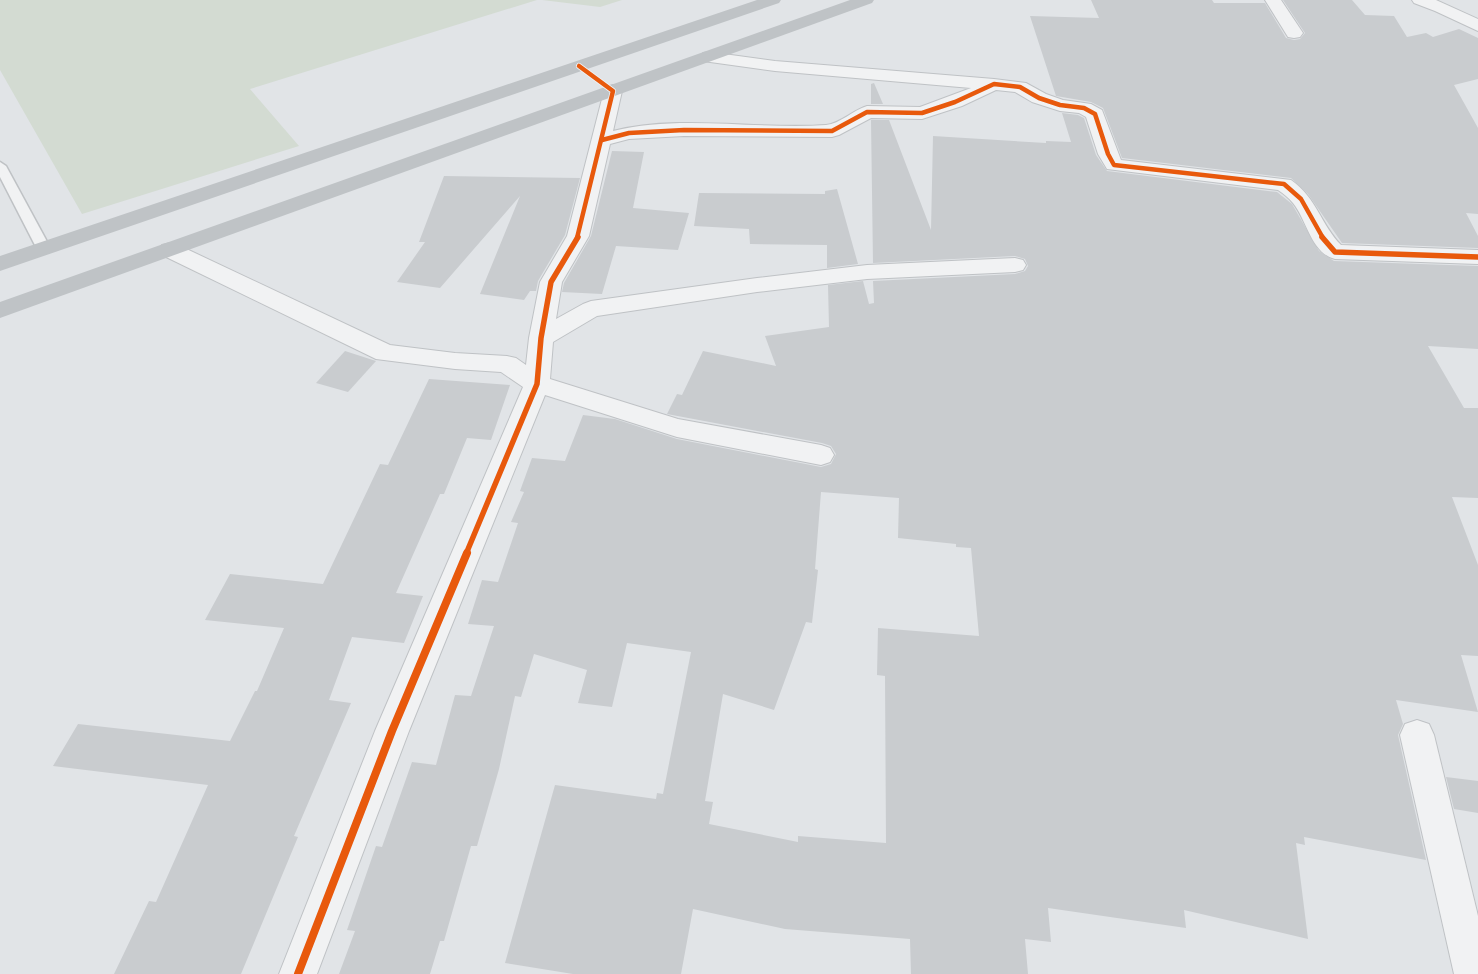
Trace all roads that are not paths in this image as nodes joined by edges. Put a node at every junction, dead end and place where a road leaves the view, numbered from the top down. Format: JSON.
{"nodes":[{"id":1,"x":773,"y":0,"type":"edge"},
{"id":2,"x":866,"y":0,"type":"edge"},
{"id":3,"x":1273,"y":0,"type":"edge"},
{"id":4,"x":1420,"y":0,"type":"edge"},
{"id":5,"x":1478,"y":26,"type":"edge"},
{"id":6,"x":1294,"y":33,"type":"dead end"},
{"id":7,"x":708,"y":57,"type":"junction"},
{"id":8,"x":579,"y":66,"type":"junction"},
{"id":9,"x":994,"y":84,"type":"junction"},
{"id":10,"x":613,"y":91,"type":"junction"},
{"id":11,"x":602,"y":140,"type":"junction"},
{"id":12,"x":0,"y":166,"type":"edge"},
{"id":13,"x":170,"y":250,"type":"junction"},
{"id":14,"x":1478,"y":258,"type":"edge"},
{"id":15,"x":0,"y":264,"type":"edge"},
{"id":16,"x":1015,"y":265,"type":"dead end"},
{"id":17,"x":55,"y":267,"type":"junction"},
{"id":18,"x":0,"y":310,"type":"edge"},
{"id":19,"x":542,"y":338,"type":"junction"},
{"id":20,"x":536,"y":384,"type":"junction"},
{"id":21,"x":821,"y":455,"type":"dead end"},
{"id":22,"x":1417,"y":735,"type":"dead end"},
{"id":23,"x":298,"y":974,"type":"edge"},
{"id":24,"x":1473,"y":974,"type":"edge"}],
"edges":[{"from":1,"to":8,"type":"street"},
{"from":2,"to":7,"type":"street"},
{"from":3,"to":6,"type":"street"},
{"from":4,"to":5,"type":"street"},
{"from":7,"to":9,"type":"street"},
{"from":7,"to":10,"type":"street"},
{"from":8,"to":10,"type":"street"},
{"from":8,"to":17,"type":"street"},
{"from":9,"to":11,"type":"street"},
{"from":9,"to":14,"type":"street"},
{"from":10,"to":11,"type":"street"},
{"from":10,"to":13,"type":"street"},
{"from":11,"to":19,"type":"street"},
{"from":12,"to":17,"type":"lane"},
{"from":13,"to":17,"type":"street"},
{"from":13,"to":20,"type":"street"},
{"from":15,"to":17,"type":"street"},
{"from":16,"to":19,"type":"street"},
{"from":17,"to":18,"type":"street"},
{"from":19,"to":20,"type":"street"},
{"from":20,"to":21,"type":"street"},
{"from":20,"to":23,"type":"street"},
{"from":22,"to":24,"type":"street"}]}
